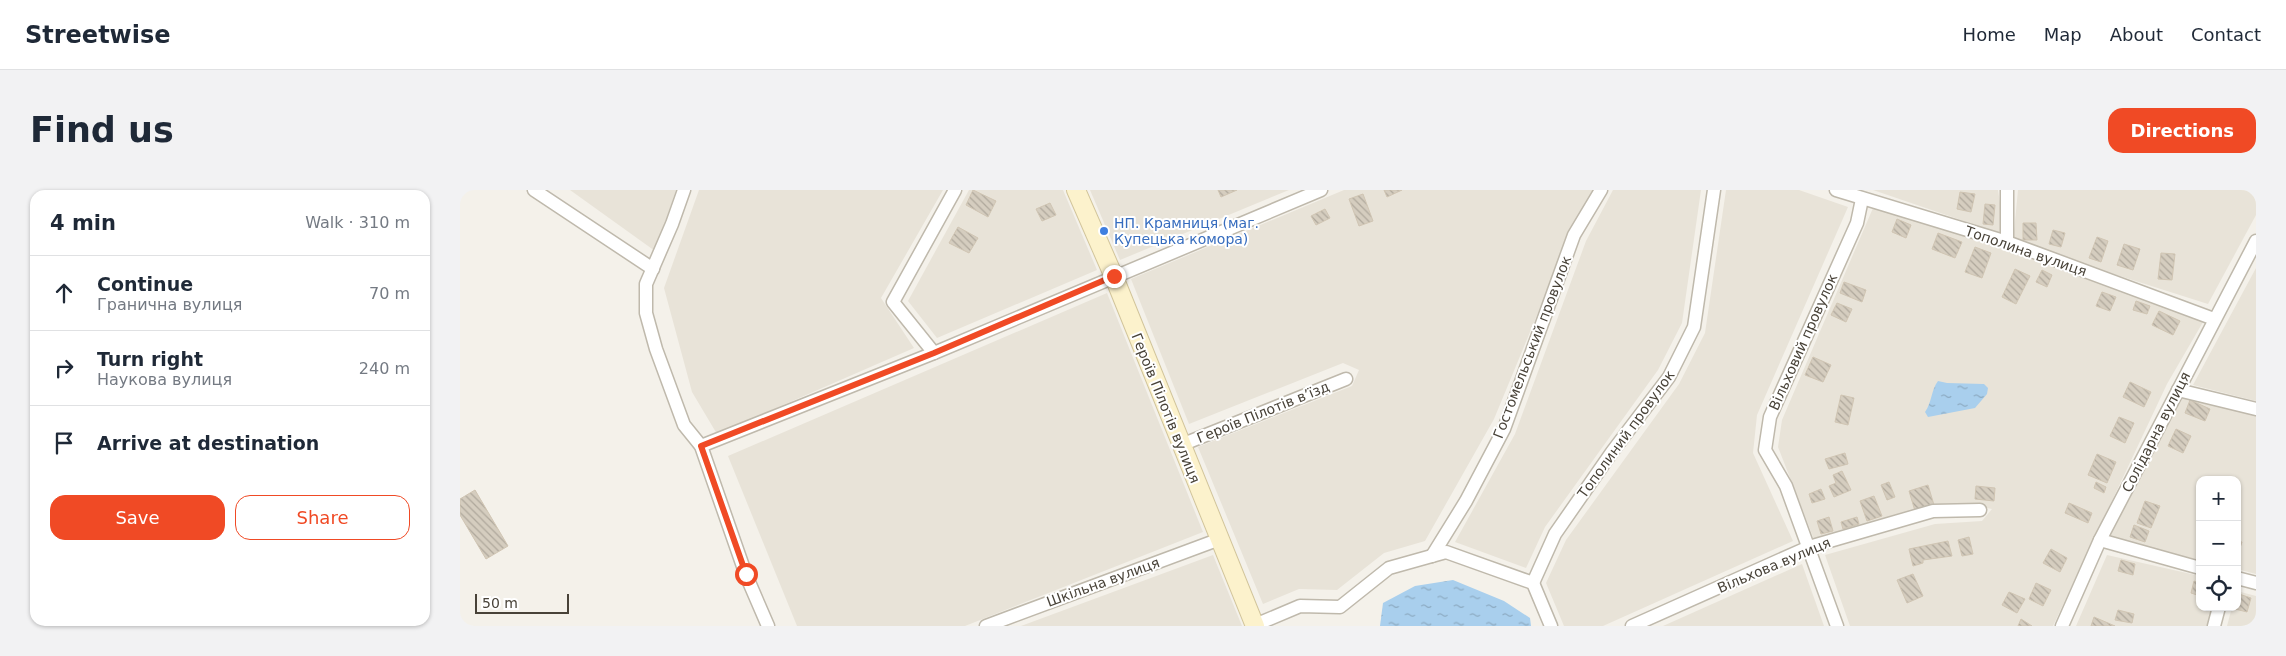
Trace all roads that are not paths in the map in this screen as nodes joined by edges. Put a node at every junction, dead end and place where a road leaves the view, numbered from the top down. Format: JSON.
{"nodes":[{"id":1,"x":534,"y":190,"type":"edge"},
{"id":2,"x":684,"y":190,"type":"edge"},
{"id":3,"x":955,"y":190,"type":"edge"},
{"id":4,"x":1076,"y":190,"type":"edge"},
{"id":5,"x":1321,"y":190,"type":"edge"},
{"id":6,"x":1601,"y":190,"type":"edge"},
{"id":7,"x":1714,"y":190,"type":"edge"},
{"id":8,"x":1836,"y":190,"type":"edge"},
{"id":9,"x":2007,"y":190,"type":"edge"},
{"id":10,"x":1862,"y":199,"type":"junction"},
{"id":11,"x":2256,"y":241,"type":"edge"},
{"id":12,"x":2007,"y":242,"type":"junction"},
{"id":13,"x":653,"y":269,"type":"junction"},
{"id":14,"x":1114,"y":276,"type":"junction"},
{"id":15,"x":2214,"y":319,"type":"junction"},
{"id":16,"x":934,"y":353,"type":"junction"},
{"id":17,"x":1346,"y":379,"type":"dead end"},
{"id":18,"x":2178,"y":390,"type":"junction"},
{"id":19,"x":2256,"y":409,"type":"edge"},
{"id":20,"x":1181,"y":445,"type":"junction"},
{"id":21,"x":701,"y":446,"type":"junction"},
{"id":22,"x":1980,"y":510,"type":"dead end"},
{"id":23,"x":1220,"y":539,"type":"junction"},
{"id":24,"x":2100,"y":540,"type":"junction"},
{"id":25,"x":1808,"y":547,"type":"junction"},
{"id":26,"x":1432,"y":556,"type":"junction"},
{"id":27,"x":2196,"y":567,"type":"edge"},
{"id":28,"x":2241,"y":579,"type":"edge"},
{"id":29,"x":1533,"y":583,"type":"junction"},
{"id":30,"x":2256,"y":583,"type":"edge"},
{"id":31,"x":2218,"y":611,"type":"edge"},
{"id":32,"x":1255,"y":625,"type":"edge"},
{"id":33,"x":768,"y":626,"type":"edge"},
{"id":34,"x":986,"y":626,"type":"edge"},
{"id":35,"x":1551,"y":626,"type":"edge"},
{"id":36,"x":1632,"y":626,"type":"edge"},
{"id":37,"x":1837,"y":626,"type":"edge"},
{"id":38,"x":2062,"y":626,"type":"edge"},
{"id":39,"x":2214,"y":626,"type":"edge"}],
"edges":[{"from":1,"to":13,"type":"street"},
{"from":2,"to":13,"type":"street"},
{"from":3,"to":16,"type":"street"},
{"from":4,"to":14,"type":"street","name":"Героїв Пілотів вулиця"},
{"from":5,"to":14,"type":"street"},
{"from":6,"to":26,"type":"street","name":"Гостомельський провулок"},
{"from":7,"to":29,"type":"street","name":"Тополиний провулок"},
{"from":8,"to":10,"type":"street","name":"Тополина вулиця"},
{"from":9,"to":12,"type":"street"},
{"from":10,"to":12,"type":"street","name":"Тополина вулиця"},
{"from":10,"to":25,"type":"street","name":"Вільховий провулок"},
{"from":11,"to":15,"type":"street","name":"Солідарна вулиця"},
{"from":12,"to":15,"type":"street","name":"Тополина вулиця"},
{"from":13,"to":21,"type":"street"},
{"from":14,"to":16,"type":"street"},
{"from":14,"to":20,"type":"street","name":"Героїв Пілотів вулиця"},
{"from":15,"to":18,"type":"street","name":"Солідарна вулиця"},
{"from":16,"to":21,"type":"street"},
{"from":17,"to":20,"type":"street","name":"Героїв Пілотів в’їзд"},
{"from":18,"to":19,"type":"street"},
{"from":18,"to":24,"type":"street","name":"Солідарна вулиця"},
{"from":20,"to":23,"type":"street","name":"Героїв Пілотів вулиця"},
{"from":21,"to":33,"type":"street"},
{"from":22,"to":25,"type":"street","name":"Вільхова вулиця"},
{"from":23,"to":32,"type":"street","name":"Героїв Пілотів вулиця"},
{"from":23,"to":34,"type":"street","name":"Шкільна вулиця"},
{"from":24,"to":27,"type":"street"},
{"from":24,"to":38,"type":"street","name":"Солідарна вулиця"},
{"from":25,"to":36,"type":"street","name":"Вільхова вулиця"},
{"from":25,"to":37,"type":"street","name":"Вільховий провулок"},
{"from":26,"to":29,"type":"street"},
{"from":26,"to":32,"type":"street"},
{"from":28,"to":30,"type":"street"},
{"from":29,"to":35,"type":"street"},
{"from":31,"to":39,"type":"street"}]}
